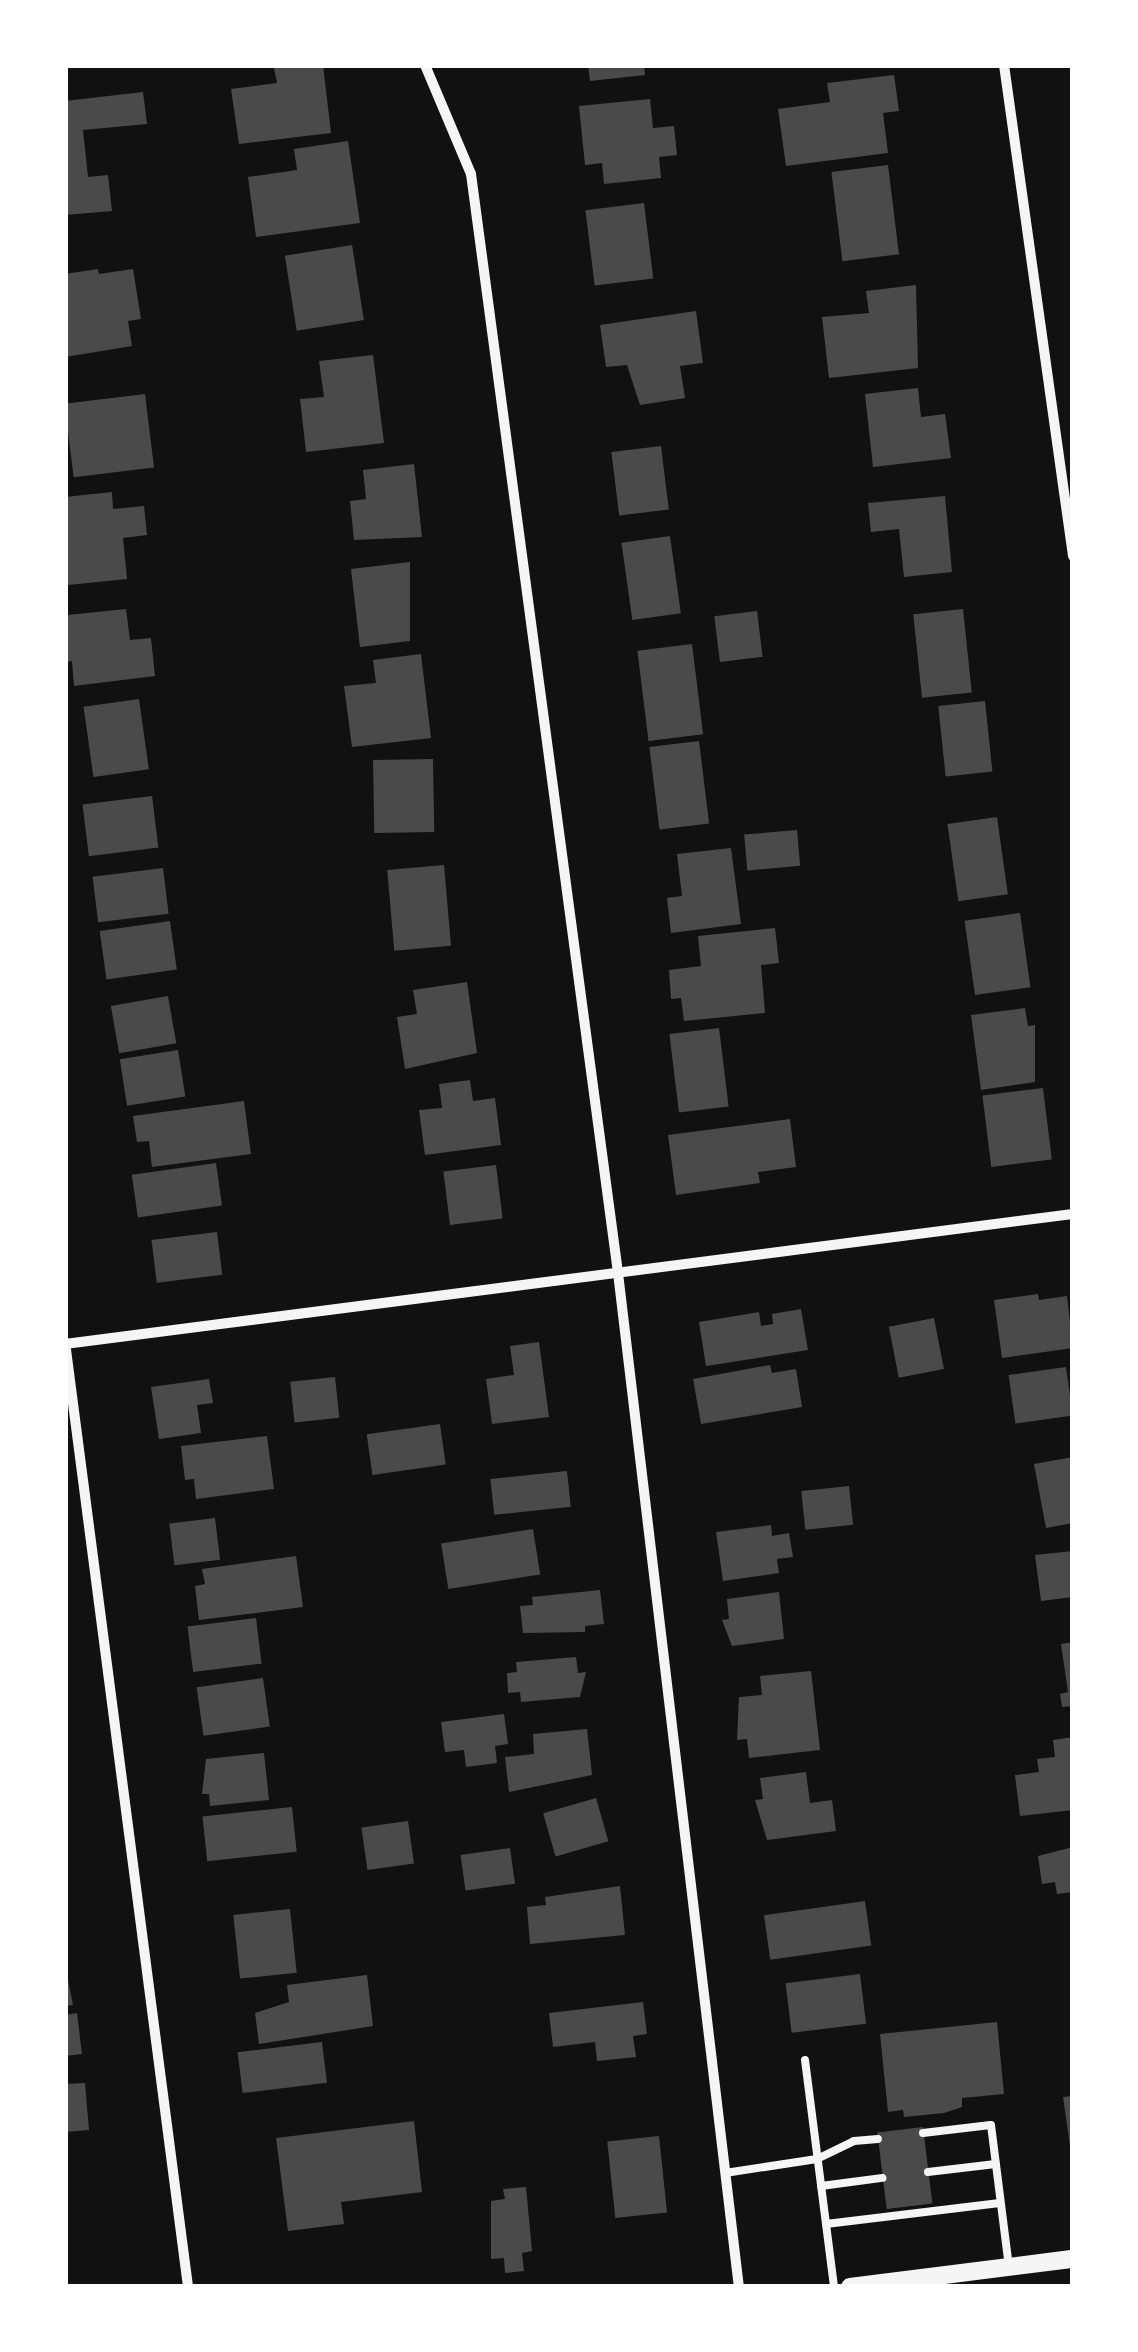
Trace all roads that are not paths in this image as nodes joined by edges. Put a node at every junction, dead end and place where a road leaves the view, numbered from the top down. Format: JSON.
{"nodes":[{"id":1,"x":425,"y":65,"type":"edge"},
{"id":2,"x":1004,"y":65,"type":"edge"},
{"id":3,"x":1073,"y":556,"type":"edge"},
{"id":4,"x":1073,"y":1214,"type":"edge"},
{"id":5,"x":618,"y":1273,"type":"junction"},
{"id":6,"x":65,"y":1343,"type":"edge"},
{"id":7,"x":805,"y":2060,"type":"dead end"},
{"id":8,"x":923,"y":2133,"type":"dead end"},
{"id":9,"x":878,"y":2140,"type":"dead end"},
{"id":10,"x":817,"y":2159,"type":"junction"},
{"id":11,"x":996,"y":2164,"type":"junction"},
{"id":12,"x":928,"y":2172,"type":"dead end"},
{"id":13,"x":725,"y":2173,"type":"junction"},
{"id":14,"x":882,"y":2178,"type":"dead end"},
{"id":15,"x":821,"y":2186,"type":"junction"},
{"id":16,"x":1000,"y":2203,"type":"junction"},
{"id":17,"x":826,"y":2224,"type":"junction"},
{"id":18,"x":1073,"y":2258,"type":"edge"},
{"id":19,"x":1009,"y":2267,"type":"junction"},
{"id":20,"x":188,"y":2287,"type":"edge"},
{"id":21,"x":738,"y":2287,"type":"edge"},
{"id":22,"x":834,"y":2287,"type":"edge"},
{"id":23,"x":850,"y":2287,"type":"edge"}],
"edges":[{"from":1,"to":5,"type":"street"},
{"from":2,"to":3,"type":"street"},
{"from":4,"to":5,"type":"street"},
{"from":5,"to":6,"type":"street"},
{"from":5,"to":13,"type":"street"},
{"from":6,"to":20,"type":"street"},
{"from":7,"to":10,"type":"lane"},
{"from":8,"to":11,"type":"lane"},
{"from":9,"to":10,"type":"lane"},
{"from":10,"to":13,"type":"lane"},
{"from":10,"to":15,"type":"lane"},
{"from":11,"to":12,"type":"lane"},
{"from":11,"to":16,"type":"lane"},
{"from":13,"to":21,"type":"street"},
{"from":14,"to":15,"type":"lane"},
{"from":15,"to":17,"type":"lane"},
{"from":16,"to":17,"type":"lane"},
{"from":16,"to":19,"type":"lane"},
{"from":17,"to":22,"type":"lane"},
{"from":18,"to":19,"type":"street"},
{"from":19,"to":23,"type":"street"}]}
